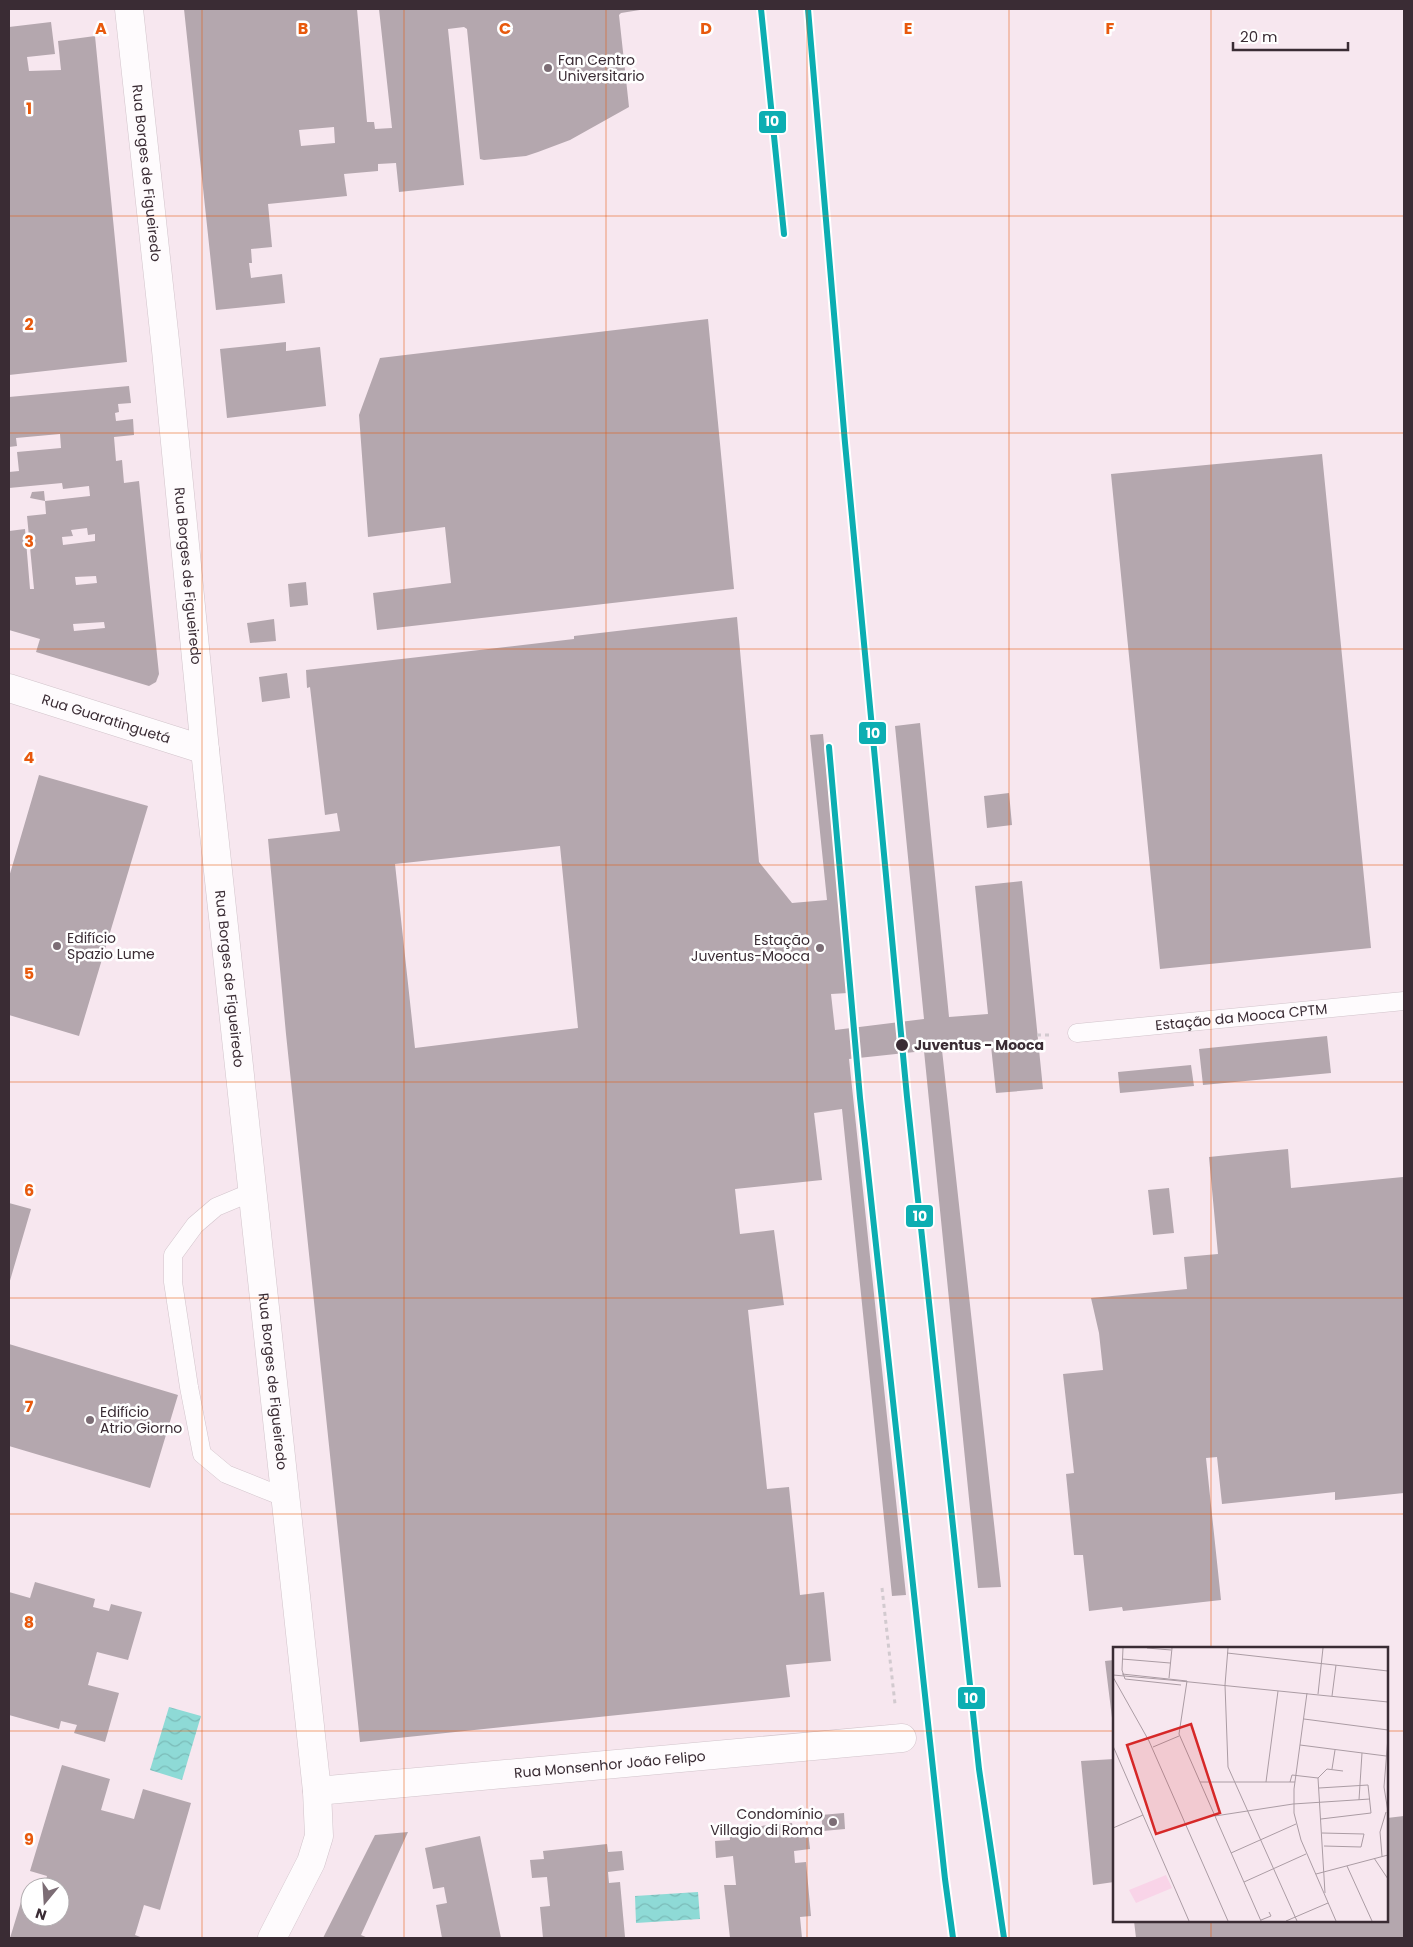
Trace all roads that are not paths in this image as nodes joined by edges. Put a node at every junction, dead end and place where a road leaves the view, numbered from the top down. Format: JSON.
{"nodes":[{"id":1,"x":129,"y":9,"type":"edge"},
{"id":2,"x":9,"y":688,"type":"edge"},
{"id":3,"x":205,"y":750,"type":"junction"},
{"id":4,"x":1404,"y":1002,"type":"edge"},
{"id":5,"x":1077,"y":1033,"type":"dead end"},
{"id":6,"x":252,"y":1192,"type":"junction"},
{"id":7,"x":286,"y":1498,"type":"junction"},
{"id":8,"x":901,"y":1738,"type":"road end"},
{"id":9,"x":317,"y":1791,"type":"junction"},
{"id":10,"x":272,"y":1938,"type":"edge"}],
"edges":[{"from":1,"to":3,"type":"street","name":"Rua Borges de Figueiredo"},
{"from":2,"to":3,"type":"street","name":"Rua Guaratinguetá"},
{"from":3,"to":6,"type":"street","name":"Rua Borges de Figueiredo"},
{"from":4,"to":5,"type":"lane","name":"Estação da Mooca CPTM"},
{"from":6,"to":7,"type":"street","name":"Rua Borges de Figueiredo"},
{"from":6,"to":7,"type":"lane"},
{"from":7,"to":9,"type":"street","name":"Rua Borges de Figueiredo"},
{"from":8,"to":9,"type":"street","name":"Rua Monsenhor João Felipo"},
{"from":9,"to":10,"type":"street","name":"Rua Borges de Figueiredo"}]}
